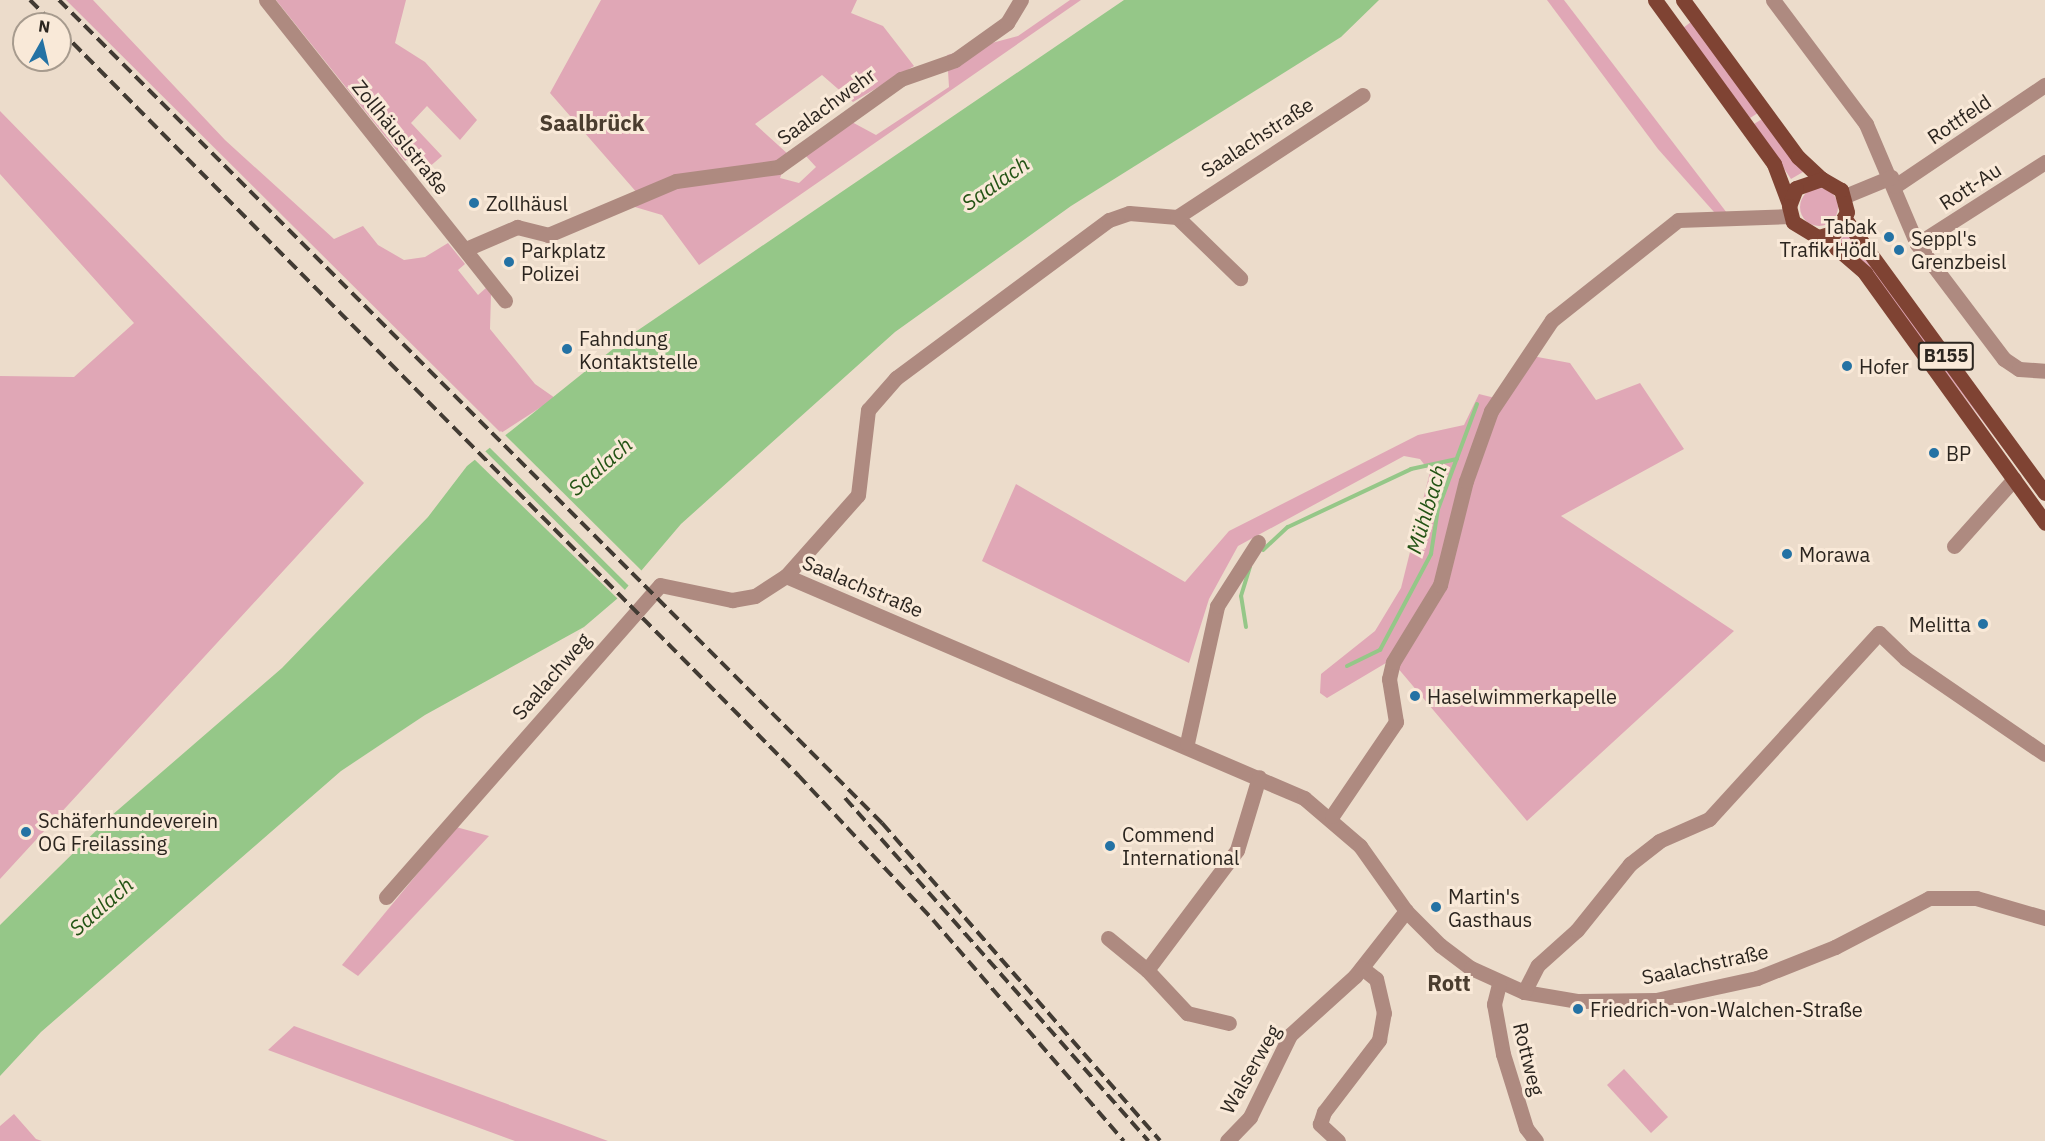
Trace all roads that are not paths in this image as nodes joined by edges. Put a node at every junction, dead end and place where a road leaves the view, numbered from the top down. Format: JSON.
{"nodes":[{"id":1,"x":266,"y":0,"type":"edge"},
{"id":2,"x":1021,"y":0,"type":"edge"},
{"id":3,"x":1655,"y":0,"type":"edge"},
{"id":4,"x":1683,"y":0,"type":"edge"},
{"id":5,"x":1773,"y":0,"type":"edge"},
{"id":6,"x":2045,"y":85,"type":"edge"},
{"id":7,"x":1363,"y":95,"type":"dead end"},
{"id":8,"x":2045,"y":162,"type":"edge"},
{"id":9,"x":1822,"y":179,"type":"junction"},
{"id":10,"x":1893,"y":181,"type":"junction"},
{"id":11,"x":1845,"y":196,"type":"junction"},
{"id":12,"x":1790,"y":211,"type":"junction"},
{"id":13,"x":1177,"y":217,"type":"junction"},
{"id":14,"x":1845,"y":219,"type":"junction"},
{"id":15,"x":1819,"y":237,"type":"junction"},
{"id":16,"x":1917,"y":244,"type":"junction"},
{"id":17,"x":466,"y":249,"type":"junction"},
{"id":18,"x":1240,"y":278,"type":"dead end"},
{"id":19,"x":505,"y":300,"type":"dead end"},
{"id":20,"x":2045,"y":371,"type":"edge"},
{"id":21,"x":2014,"y":479,"type":"junction"},
{"id":22,"x":2045,"y":493,"type":"edge"},
{"id":23,"x":2045,"y":523,"type":"edge"},
{"id":24,"x":1258,"y":542,"type":"dead end"},
{"id":25,"x":1954,"y":546,"type":"dead end"},
{"id":26,"x":786,"y":576,"type":"junction"},
{"id":27,"x":1191,"y":745,"type":"junction"},
{"id":28,"x":2045,"y":754,"type":"edge"},
{"id":29,"x":1259,"y":777,"type":"junction"},
{"id":30,"x":1332,"y":816,"type":"junction"},
{"id":31,"x":386,"y":897,"type":"dead end"},
{"id":32,"x":1406,"y":911,"type":"junction"},
{"id":33,"x":2045,"y":918,"type":"edge"},
{"id":34,"x":1108,"y":938,"type":"dead end"},
{"id":35,"x":1362,"y":968,"type":"junction"},
{"id":36,"x":1147,"y":969,"type":"junction"},
{"id":37,"x":1499,"y":984,"type":"junction"},
{"id":38,"x":1524,"y":992,"type":"junction"},
{"id":39,"x":1229,"y":1023,"type":"dead end"},
{"id":40,"x":1227,"y":1141,"type":"edge"},
{"id":41,"x":1338,"y":1141,"type":"edge"},
{"id":42,"x":1536,"y":1141,"type":"edge"}],
"edges":[{"from":1,"to":17,"type":"street","name":"Zollhäuslstraße"},
{"from":2,"to":17,"type":"street","name":"Saalachwehr"},
{"from":3,"to":12,"type":"main road"},
{"from":4,"to":9,"type":"main road"},
{"from":5,"to":10,"type":"street"},
{"from":6,"to":10,"type":"street","name":"Rottfeld"},
{"from":7,"to":13,"type":"street","name":"Saalachstraße"},
{"from":8,"to":16,"type":"street","name":"Rott-Au"},
{"from":9,"to":11,"type":"main road"},
{"from":9,"to":12,"type":"main road"},
{"from":10,"to":11,"type":"street","name":"Rottfeld"},
{"from":10,"to":16,"type":"street"},
{"from":11,"to":14,"type":"main road"},
{"from":12,"to":15,"type":"main road"},
{"from":12,"to":30,"type":"street"},
{"from":13,"to":18,"type":"street"},
{"from":13,"to":26,"type":"street","name":"Saalachstraße"},
{"from":14,"to":15,"type":"main road"},
{"from":14,"to":22,"type":"main road","number":"B155"},
{"from":15,"to":21,"type":"main road","number":"B155"},
{"from":16,"to":20,"type":"street"},
{"from":17,"to":19,"type":"street","name":"Zollhäuslstraße"},
{"from":21,"to":23,"type":"main road","number":"B155"},
{"from":21,"to":25,"type":"street"},
{"from":24,"to":27,"type":"street"},
{"from":26,"to":27,"type":"street","name":"Saalachstraße"},
{"from":26,"to":31,"type":"street","name":"Saalachweg"},
{"from":27,"to":29,"type":"street","name":"Saalachstraße"},
{"from":28,"to":38,"type":"street"},
{"from":29,"to":30,"type":"street","name":"Saalachstraße"},
{"from":29,"to":36,"type":"street"},
{"from":30,"to":32,"type":"street","name":"Saalachstraße"},
{"from":32,"to":35,"type":"street","name":"Walserweg"},
{"from":32,"to":37,"type":"street","name":"Saalachstraße"},
{"from":33,"to":38,"type":"street","name":"Saalachstraße"},
{"from":34,"to":36,"type":"street"},
{"from":35,"to":40,"type":"street","name":"Walserweg"},
{"from":35,"to":41,"type":"street"},
{"from":36,"to":39,"type":"street"},
{"from":37,"to":38,"type":"street","name":"Saalachstraße"},
{"from":37,"to":42,"type":"street","name":"Rottweg"}]}
